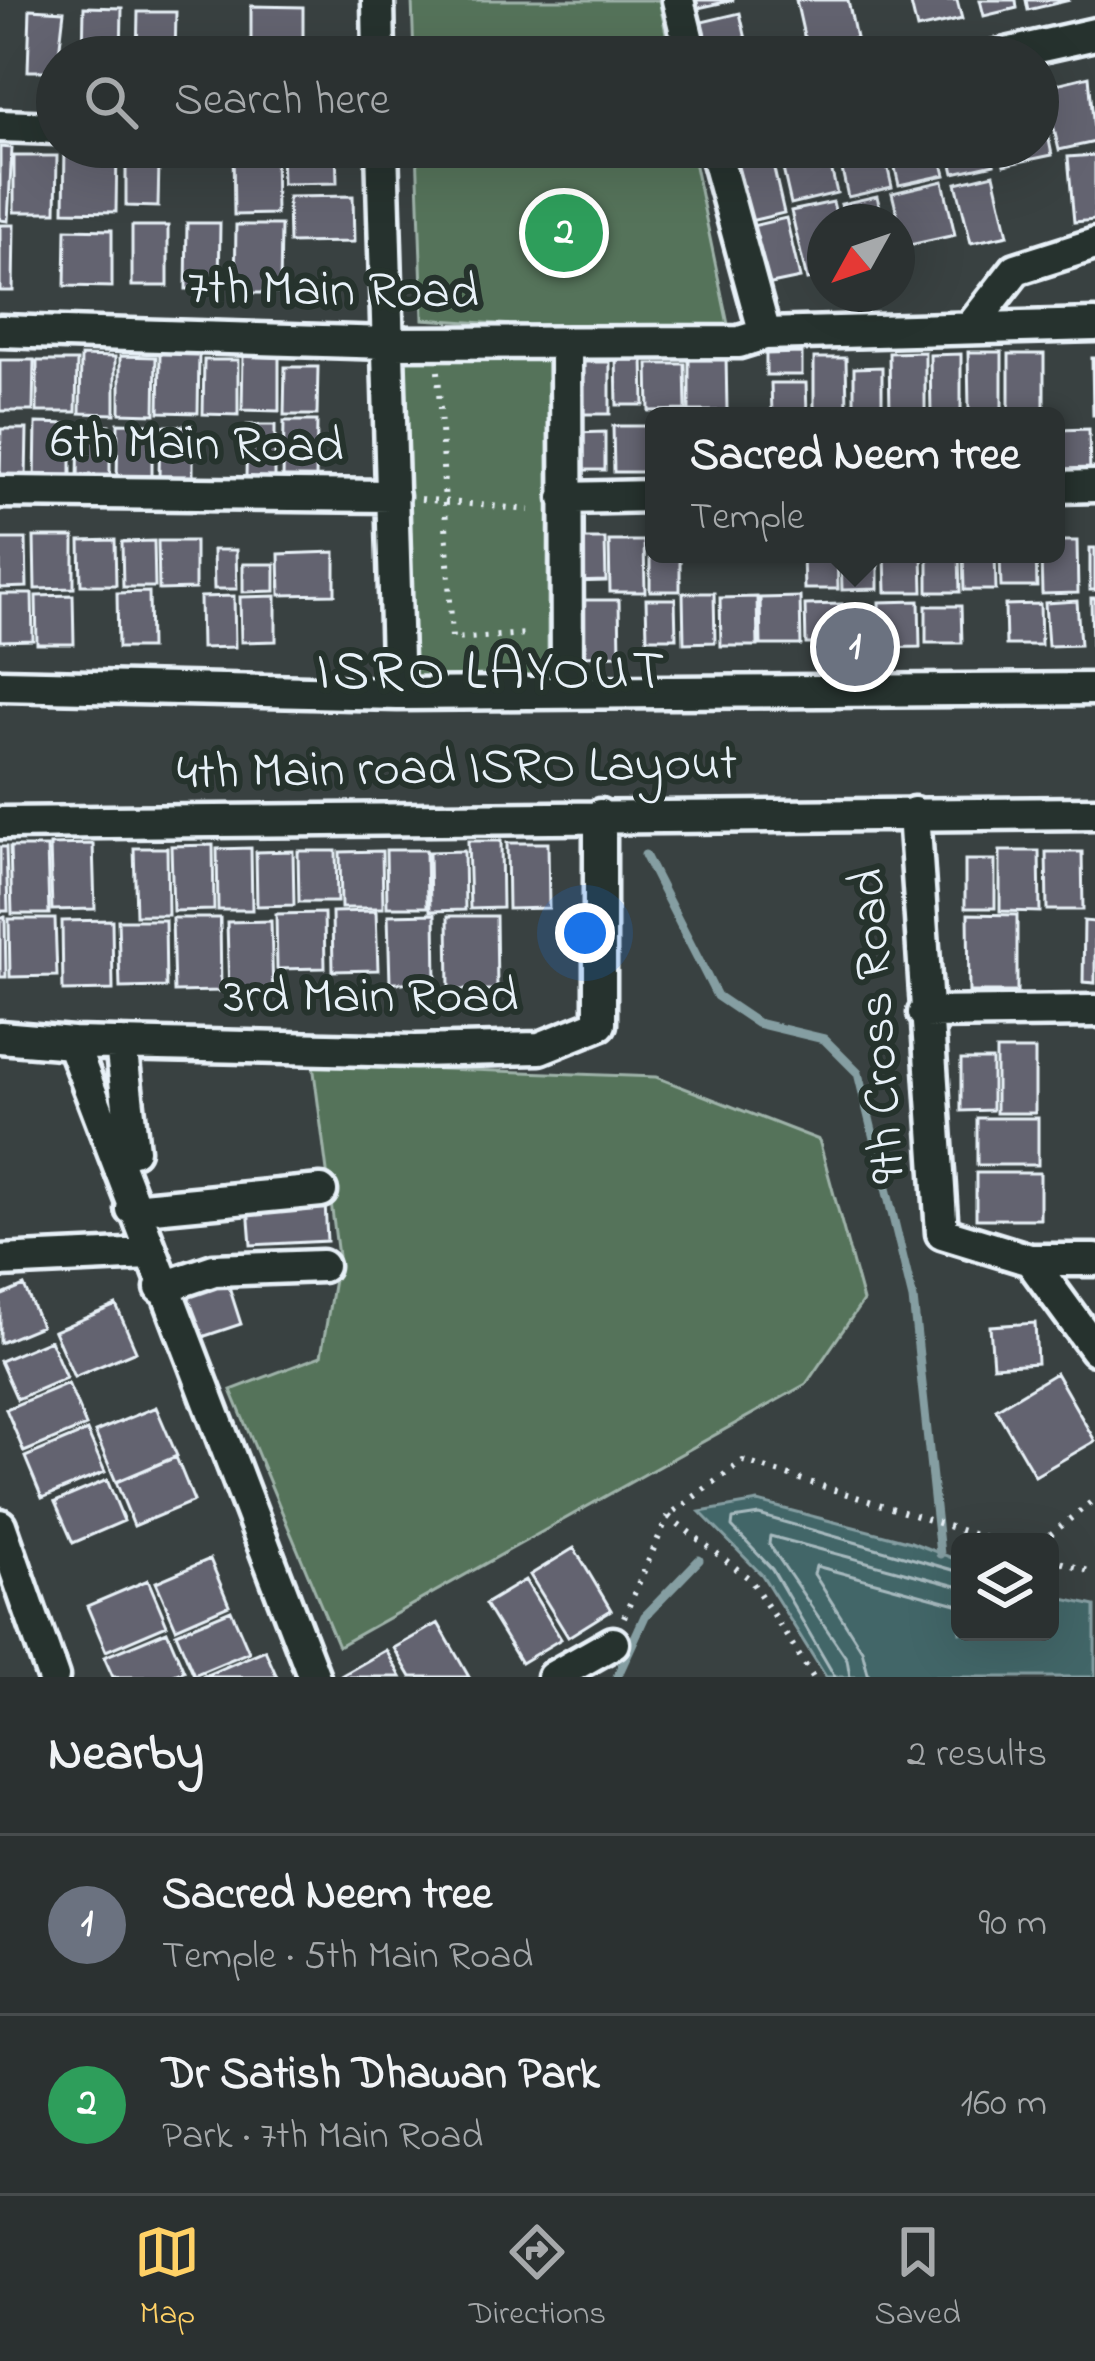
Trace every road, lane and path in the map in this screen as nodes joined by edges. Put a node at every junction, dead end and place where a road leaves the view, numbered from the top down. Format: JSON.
{"nodes":[{"id":1,"x":377,"y":0,"type":"edge"},
{"id":2,"x":678,"y":0,"type":"edge"},
{"id":3,"x":1095,"y":34,"type":"edge"},
{"id":4,"x":378,"y":36,"type":"edge"},
{"id":5,"x":687,"y":36,"type":"edge"},
{"id":6,"x":1059,"y":42,"type":"edge"},
{"id":7,"x":0,"y":126,"type":"edge"},
{"id":8,"x":36,"y":127,"type":"edge"},
{"id":9,"x":383,"y":168,"type":"edge"},
{"id":10,"x":720,"y":168,"type":"edge"},
{"id":11,"x":1095,"y":244,"type":"edge"},
{"id":12,"x":1095,"y":325,"type":"edge"},
{"id":13,"x":970,"y":328,"type":"junction"},
{"id":14,"x":0,"y":331,"type":"edge"},
{"id":15,"x":765,"y":334,"type":"junction"},
{"id":16,"x":388,"y":343,"type":"junction"},
{"id":17,"x":437,"y":343,"type":"junction"},
{"id":18,"x":566,"y":343,"type":"junction"},
{"id":19,"x":1095,"y":486,"type":"edge"},
{"id":20,"x":1065,"y":487,"type":"edge"},
{"id":21,"x":0,"y":492,"type":"edge"},
{"id":22,"x":393,"y":496,"type":"junction"},
{"id":23,"x":645,"y":496,"type":"edge"},
{"id":24,"x":565,"y":498,"type":"junction"},
{"id":25,"x":443,"y":501,"type":"junction"},
{"id":26,"x":530,"y":510,"type":"dead end"},
{"id":27,"x":528,"y":634,"type":"dead end"},
{"id":28,"x":0,"y":685,"type":"edge"},
{"id":29,"x":1095,"y":688,"type":"edge"},
{"id":30,"x":567,"y":692,"type":"junction"},
{"id":31,"x":398,"y":694,"type":"junction"},
{"id":32,"x":914,"y":813,"type":"junction"},
{"id":33,"x":1095,"y":813,"type":"edge"},
{"id":34,"x":600,"y":815,"type":"junction"},
{"id":35,"x":0,"y":823,"type":"edge"},
{"id":36,"x":1095,"y":1011,"type":"edge"},
{"id":37,"x":923,"y":1013,"type":"junction"},
{"id":38,"x":0,"y":1037,"type":"edge"},
{"id":39,"x":72,"y":1043,"type":"junction"},
{"id":40,"x":121,"y":1044,"type":"junction"},
{"id":41,"x":133,"y":1150,"type":"dead end"},
{"id":42,"x":321,"y":1191,"type":"dead end"},
{"id":43,"x":141,"y":1233,"type":"junction"},
{"id":44,"x":0,"y":1257,"type":"edge"},
{"id":45,"x":1030,"y":1260,"type":"junction"},
{"id":46,"x":1095,"y":1260,"type":"edge"},
{"id":47,"x":322,"y":1266,"type":"dead end"},
{"id":48,"x":161,"y":1288,"type":"junction"},
{"id":49,"x":1095,"y":1349,"type":"edge"},
{"id":50,"x":1095,"y":1499,"type":"edge"},
{"id":51,"x":668,"y":1516,"type":"junction"},
{"id":52,"x":0,"y":1525,"type":"edge"},
{"id":53,"x":970,"y":1533,"type":"edge"},
{"id":54,"x":1052,"y":1533,"type":"edge"},
{"id":55,"x":1059,"y":1561,"type":"edge"},
{"id":56,"x":1095,"y":1573,"type":"edge"},
{"id":57,"x":614,"y":1643,"type":"joint"},
{"id":58,"x":53,"y":1677,"type":"edge"},
{"id":59,"x":314,"y":1677,"type":"edge"},
{"id":60,"x":554,"y":1677,"type":"edge"},
{"id":61,"x":813,"y":1677,"type":"edge"}],
"edges":[{"from":1,"to":4,"type":"street"},
{"from":2,"to":5,"type":"street"},
{"from":3,"to":6,"type":"street"},
{"from":7,"to":8,"type":"street"},
{"from":9,"to":16,"type":"street"},
{"from":10,"to":15,"type":"street"},
{"from":11,"to":13,"type":"street"},
{"from":12,"to":13,"type":"street","name":"7th Main Road"},
{"from":13,"to":15,"type":"street","name":"7th Main Road"},
{"from":14,"to":16,"type":"street","name":"7th Main Road"},
{"from":15,"to":18,"type":"street","name":"7th Main Road"},
{"from":16,"to":17,"type":"street","name":"7th Main Road"},
{"from":16,"to":22,"type":"street"},
{"from":17,"to":18,"type":"street","name":"7th Main Road"},
{"from":17,"to":25,"type":"path"},
{"from":18,"to":24,"type":"street"},
{"from":19,"to":20,"type":"street"},
{"from":21,"to":22,"type":"street","name":"6th Main Road"},
{"from":22,"to":25,"type":"path"},
{"from":22,"to":31,"type":"street"},
{"from":23,"to":24,"type":"street"},
{"from":24,"to":30,"type":"street"},
{"from":25,"to":26,"type":"path"},
{"from":25,"to":27,"type":"path"},
{"from":28,"to":31,"type":"street"},
{"from":29,"to":30,"type":"street"},
{"from":30,"to":31,"type":"street"},
{"from":32,"to":33,"type":"street","name":"4th Main road ISRO Layout"},
{"from":32,"to":34,"type":"street","name":"4th Main road ISRO Layout"},
{"from":32,"to":37,"type":"street","name":"9th Cross Road"},
{"from":34,"to":35,"type":"street","name":"4th Main road ISRO Layout"},
{"from":34,"to":40,"type":"street","name":"3rd Main Road"},
{"from":36,"to":37,"type":"street"},
{"from":37,"to":45,"type":"street","name":"9th Cross Road"},
{"from":38,"to":39,"type":"street","name":"3rd Main Road"},
{"from":39,"to":40,"type":"street","name":"3rd Main Road"},
{"from":39,"to":43,"type":"street"},
{"from":40,"to":41,"type":"street"},
{"from":42,"to":43,"type":"street"},
{"from":43,"to":44,"type":"street"},
{"from":43,"to":48,"type":"street"},
{"from":45,"to":46,"type":"street"},
{"from":45,"to":49,"type":"street"},
{"from":47,"to":48,"type":"street"},
{"from":48,"to":59,"type":"street"},
{"from":50,"to":54,"type":"path"},
{"from":51,"to":53,"type":"path"},
{"from":51,"to":57,"type":"path"},
{"from":51,"to":61,"type":"path"},
{"from":52,"to":58,"type":"street"},
{"from":55,"to":56,"type":"path"},
{"from":57,"to":60,"type":"street"}]}
